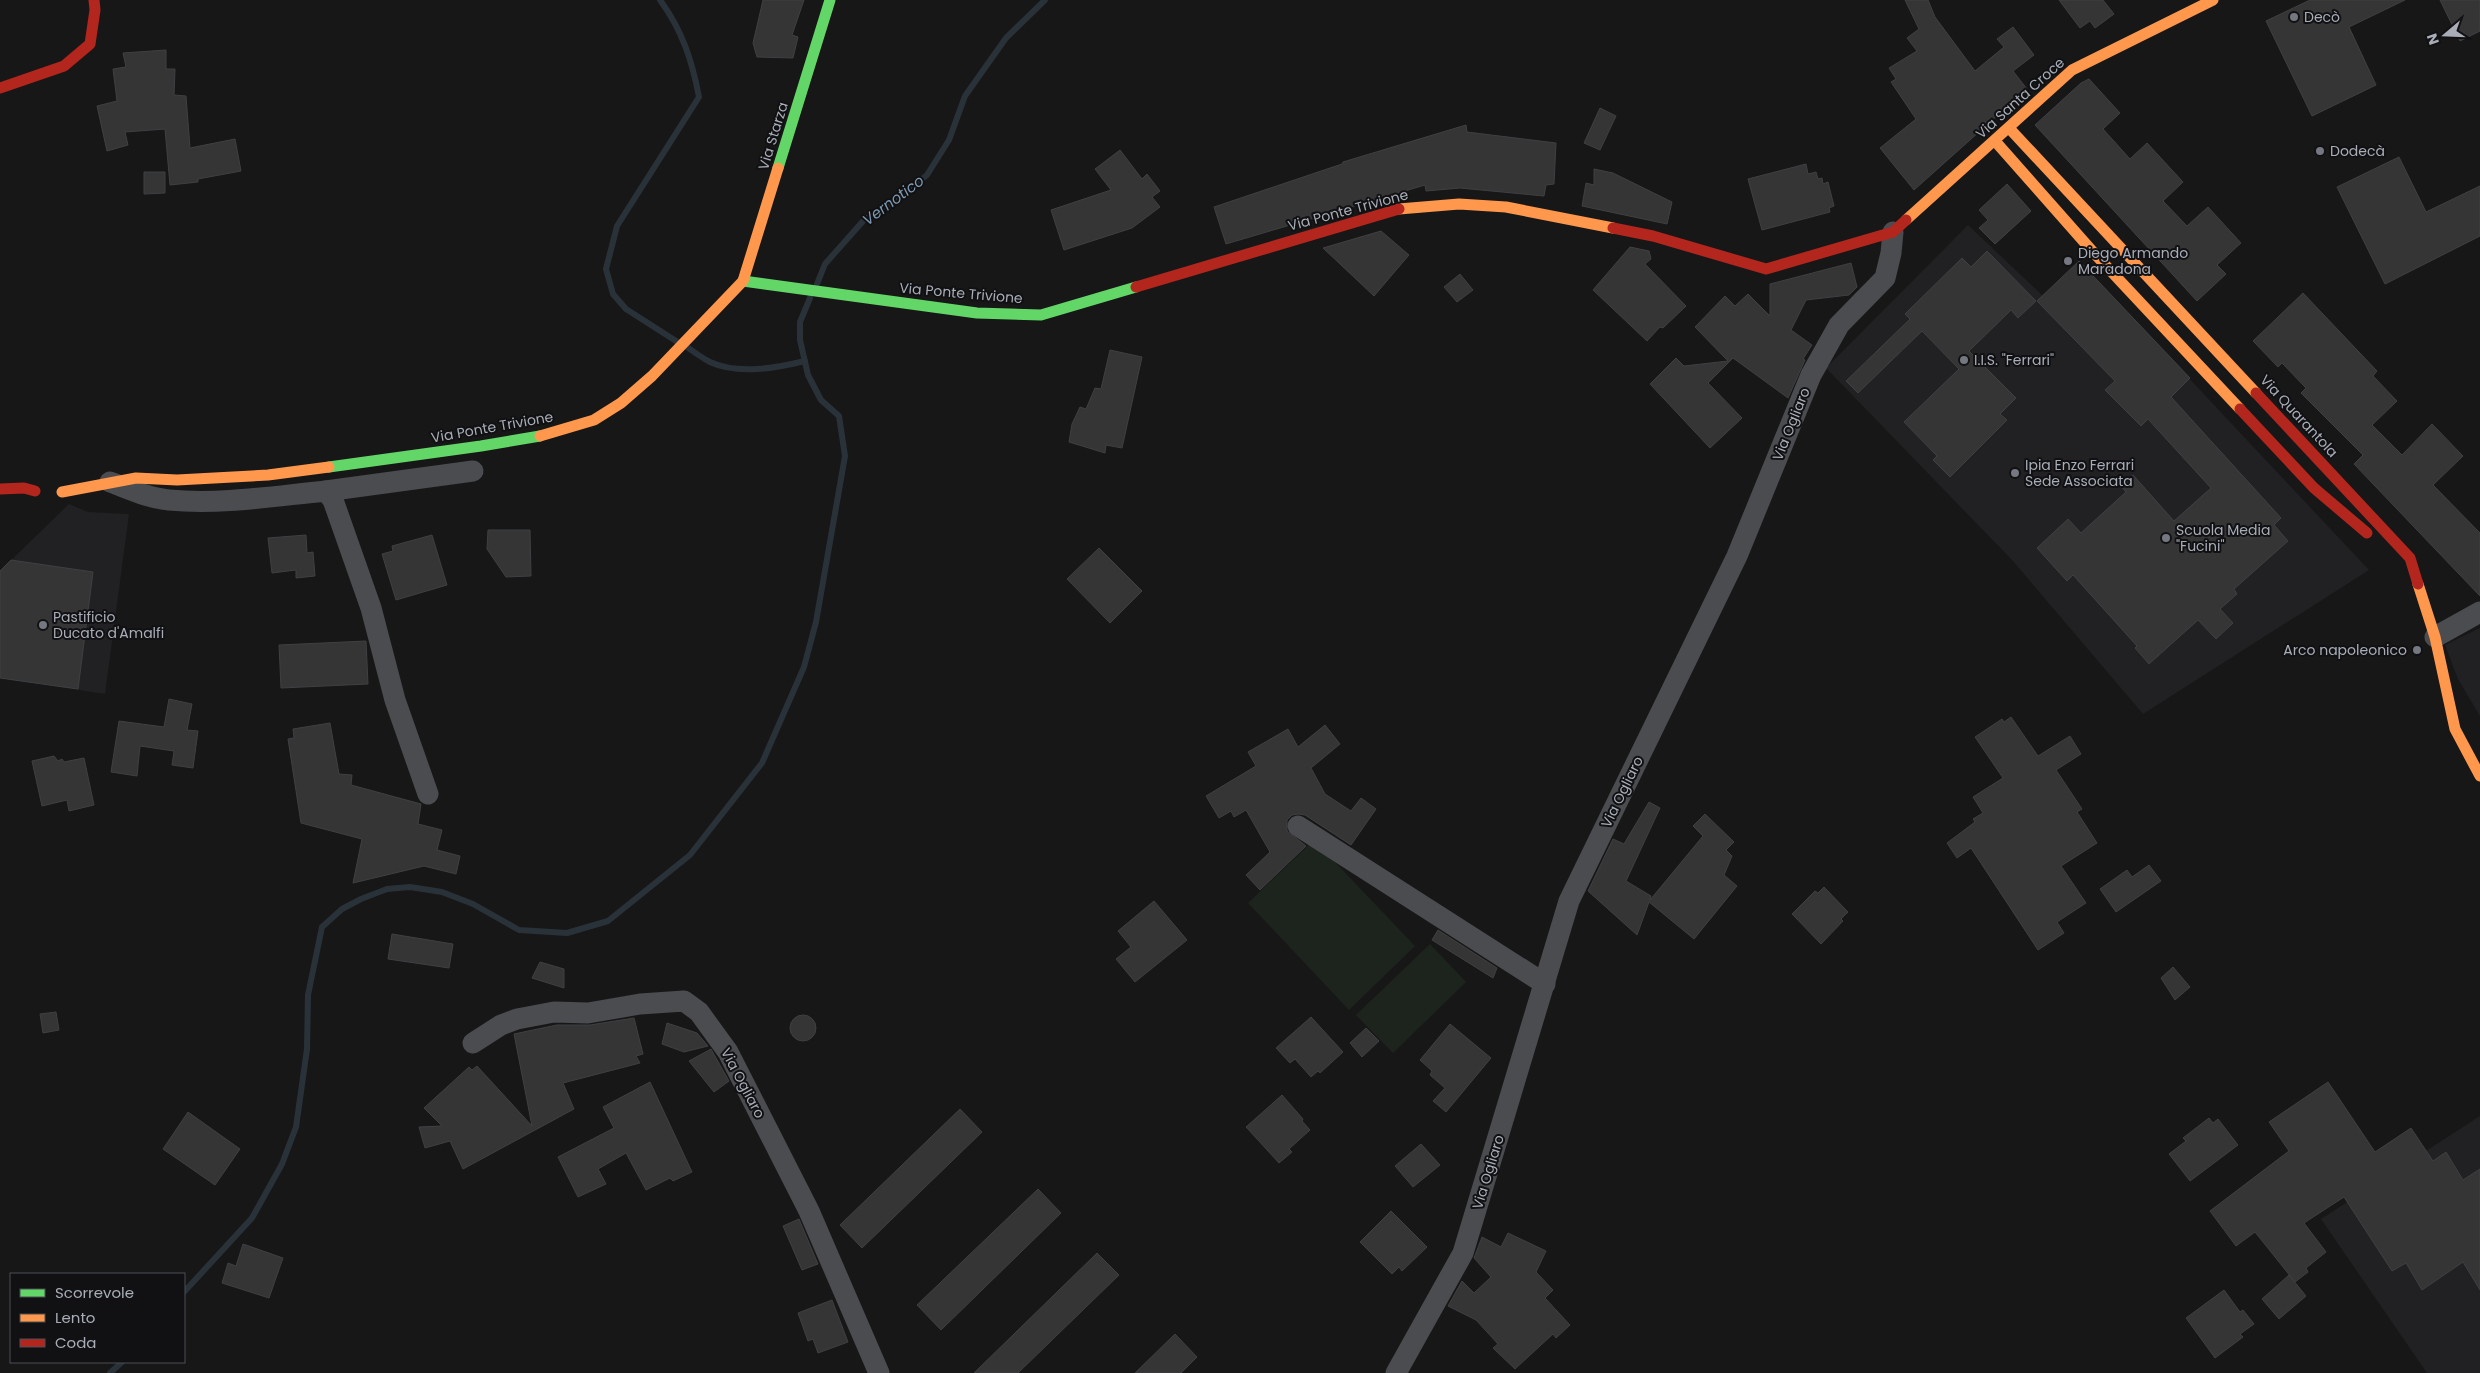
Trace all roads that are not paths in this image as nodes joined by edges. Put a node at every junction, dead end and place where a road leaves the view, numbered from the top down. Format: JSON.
{"nodes":[{"id":1,"x":94,"y":0,"type":"edge"},
{"id":2,"x":830,"y":0,"type":"edge"},
{"id":3,"x":2212,"y":0,"type":"edge"},
{"id":4,"x":0,"y":88,"type":"edge"},
{"id":5,"x":2009,"y":128,"type":"junction"},
{"id":6,"x":1995,"y":141,"type":"junction"},
{"id":7,"x":1893,"y":232,"type":"junction"},
{"id":8,"x":744,"y":281,"type":"junction"},
{"id":9,"x":2314,"y":454,"type":"junction"},
{"id":10,"x":2297,"y":471,"type":"junction"},
{"id":11,"x":473,"y":472,"type":"dead end"},
{"id":12,"x":110,"y":482,"type":"junction"},
{"id":13,"x":0,"y":489,"type":"edge"},
{"id":14,"x":35,"y":491,"type":"dead end"},
{"id":15,"x":326,"y":491,"type":"junction"},
{"id":16,"x":62,"y":492,"type":"dead end"},
{"id":17,"x":2400,"y":547,"type":"junction"},
{"id":18,"x":2480,"y":612,"type":"edge"},
{"id":19,"x":2435,"y":637,"type":"junction"},
{"id":20,"x":2480,"y":776,"type":"edge"},
{"id":21,"x":428,"y":794,"type":"dead end"},
{"id":22,"x":1298,"y":826,"type":"dead end"},
{"id":23,"x":1545,"y":984,"type":"junction"},
{"id":24,"x":474,"y":1043,"type":"dead end"},
{"id":25,"x":879,"y":1373,"type":"edge"},
{"id":26,"x":1396,"y":1373,"type":"edge"}],
"edges":[{"from":1,"to":4,"type":"street"},
{"from":2,"to":8,"type":"street","name":"Via Starza"},
{"from":3,"to":5,"type":"street","name":"Via Santa Croce"},
{"from":5,"to":6,"type":"street","name":"Via Santa Croce"},
{"from":5,"to":9,"type":"street","name":"Via Quarantola"},
{"from":6,"to":7,"type":"street","name":"Via Santa Croce"},
{"from":6,"to":10,"type":"street"},
{"from":7,"to":8,"type":"street","name":"Via Ponte Trivione"},
{"from":7,"to":23,"type":"street","name":"Via Ogliaro"},
{"from":8,"to":12,"type":"street","name":"Via Ponte Trivione"},
{"from":9,"to":10,"type":"street"},
{"from":9,"to":17,"type":"street","name":"Via Quarantola"},
{"from":10,"to":17,"type":"street"},
{"from":11,"to":15,"type":"street"},
{"from":12,"to":15,"type":"street"},
{"from":12,"to":16,"type":"street","name":"Via Ponte Trivione"},
{"from":13,"to":14,"type":"street"},
{"from":15,"to":21,"type":"street"},
{"from":17,"to":19,"type":"street","name":"Via Quarantola"},
{"from":18,"to":19,"type":"street"},
{"from":19,"to":20,"type":"street","name":"Via Quarantola"},
{"from":22,"to":23,"type":"street"},
{"from":23,"to":26,"type":"street","name":"Via Ogliaro"},
{"from":24,"to":25,"type":"street","name":"Via Ogliaro"}]}
